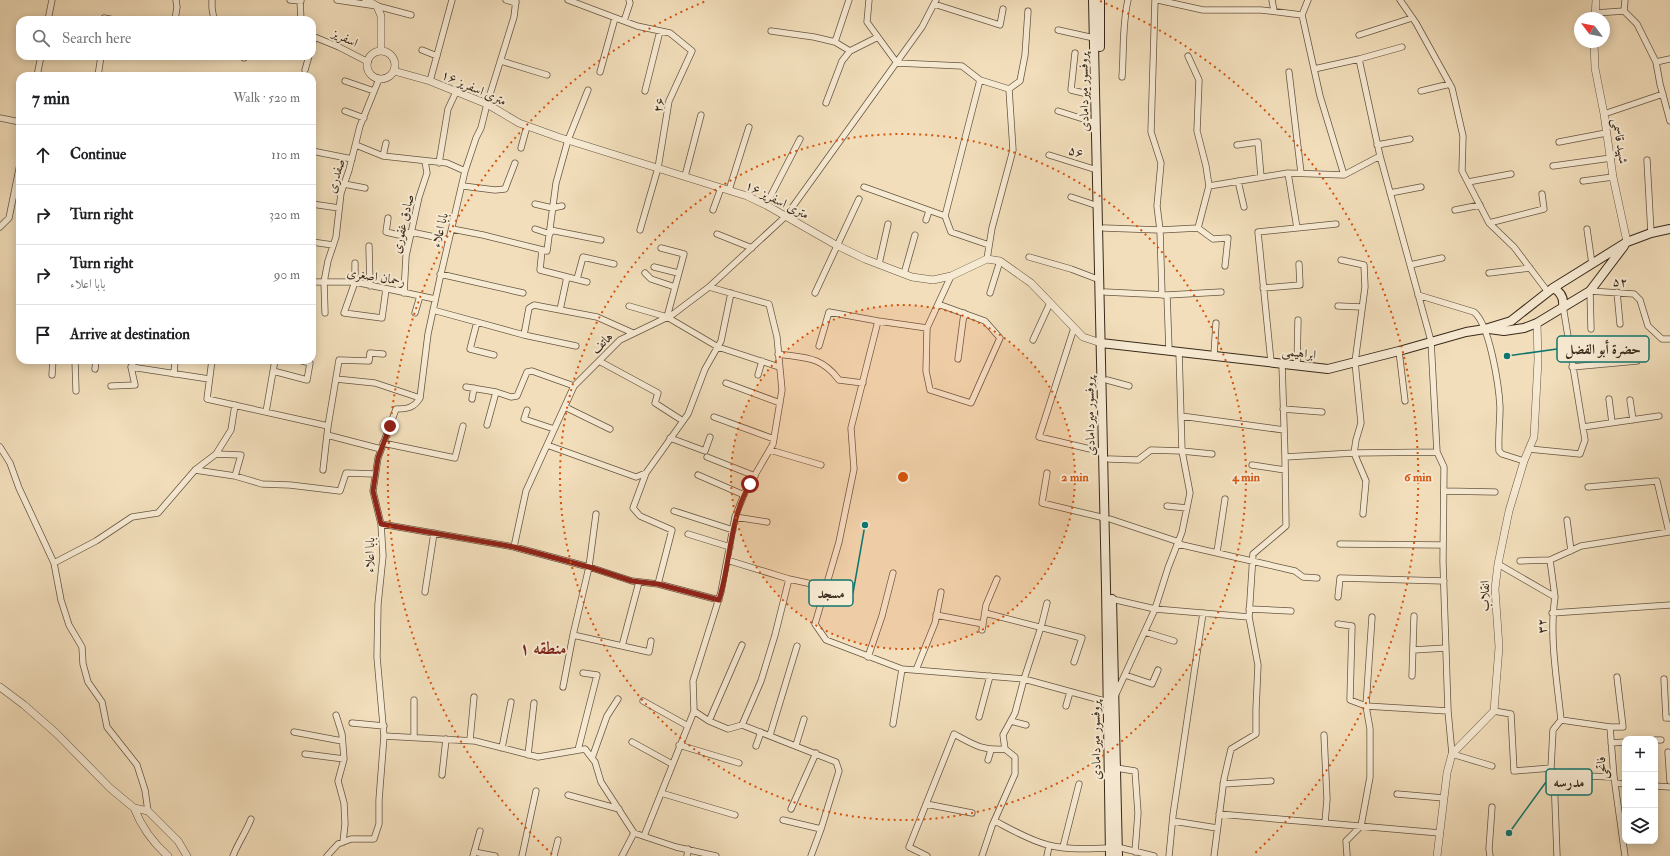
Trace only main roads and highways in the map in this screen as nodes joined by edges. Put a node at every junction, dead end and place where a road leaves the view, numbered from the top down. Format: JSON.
{"nodes":[{"id":1,"x":1093,"y":0,"type":"edge"},
{"id":2,"x":1100,"y":0,"type":"edge"},
{"id":3,"x":1670,"y":229,"type":"edge"},
{"id":4,"x":1627,"y":242,"type":"junction"},
{"id":5,"x":1551,"y":290,"type":"junction"},
{"id":6,"x":1563,"y":306,"type":"junction"},
{"id":7,"x":1486,"y":329,"type":"junction"},
{"id":8,"x":1104,"y":343,"type":"junction"},
{"id":9,"x":1106,"y":455,"type":"junction"},
{"id":10,"x":1111,"y":700,"type":"junction"},
{"id":11,"x":1114,"y":852,"type":"edge"}],
"edges":[{"from":1,"to":8,"type":"main road","name":"پروفسور میردامادی"},
{"from":2,"to":8,"type":"main road","name":"پروفسور میردامادی"},
{"from":3,"to":4,"type":"main road"},
{"from":4,"to":5,"type":"main road"},
{"from":4,"to":6,"type":"main road"},
{"from":5,"to":6,"type":"main road"},
{"from":5,"to":7,"type":"main road"},
{"from":6,"to":7,"type":"main road"},
{"from":7,"to":8,"type":"main road","name":"ابراهیمی"},
{"from":8,"to":9,"type":"main road","name":"پروفسور میردامادی"},
{"from":8,"to":9,"type":"main road","name":"پروفسور میردامادی"},
{"from":9,"to":10,"type":"main road","name":"پروفسور میردامادی"},
{"from":10,"to":11,"type":"main road","name":"پروفسور میردامادی"},
{"from":10,"to":11,"type":"main road","name":"پروفسور میردامادی"}]}
